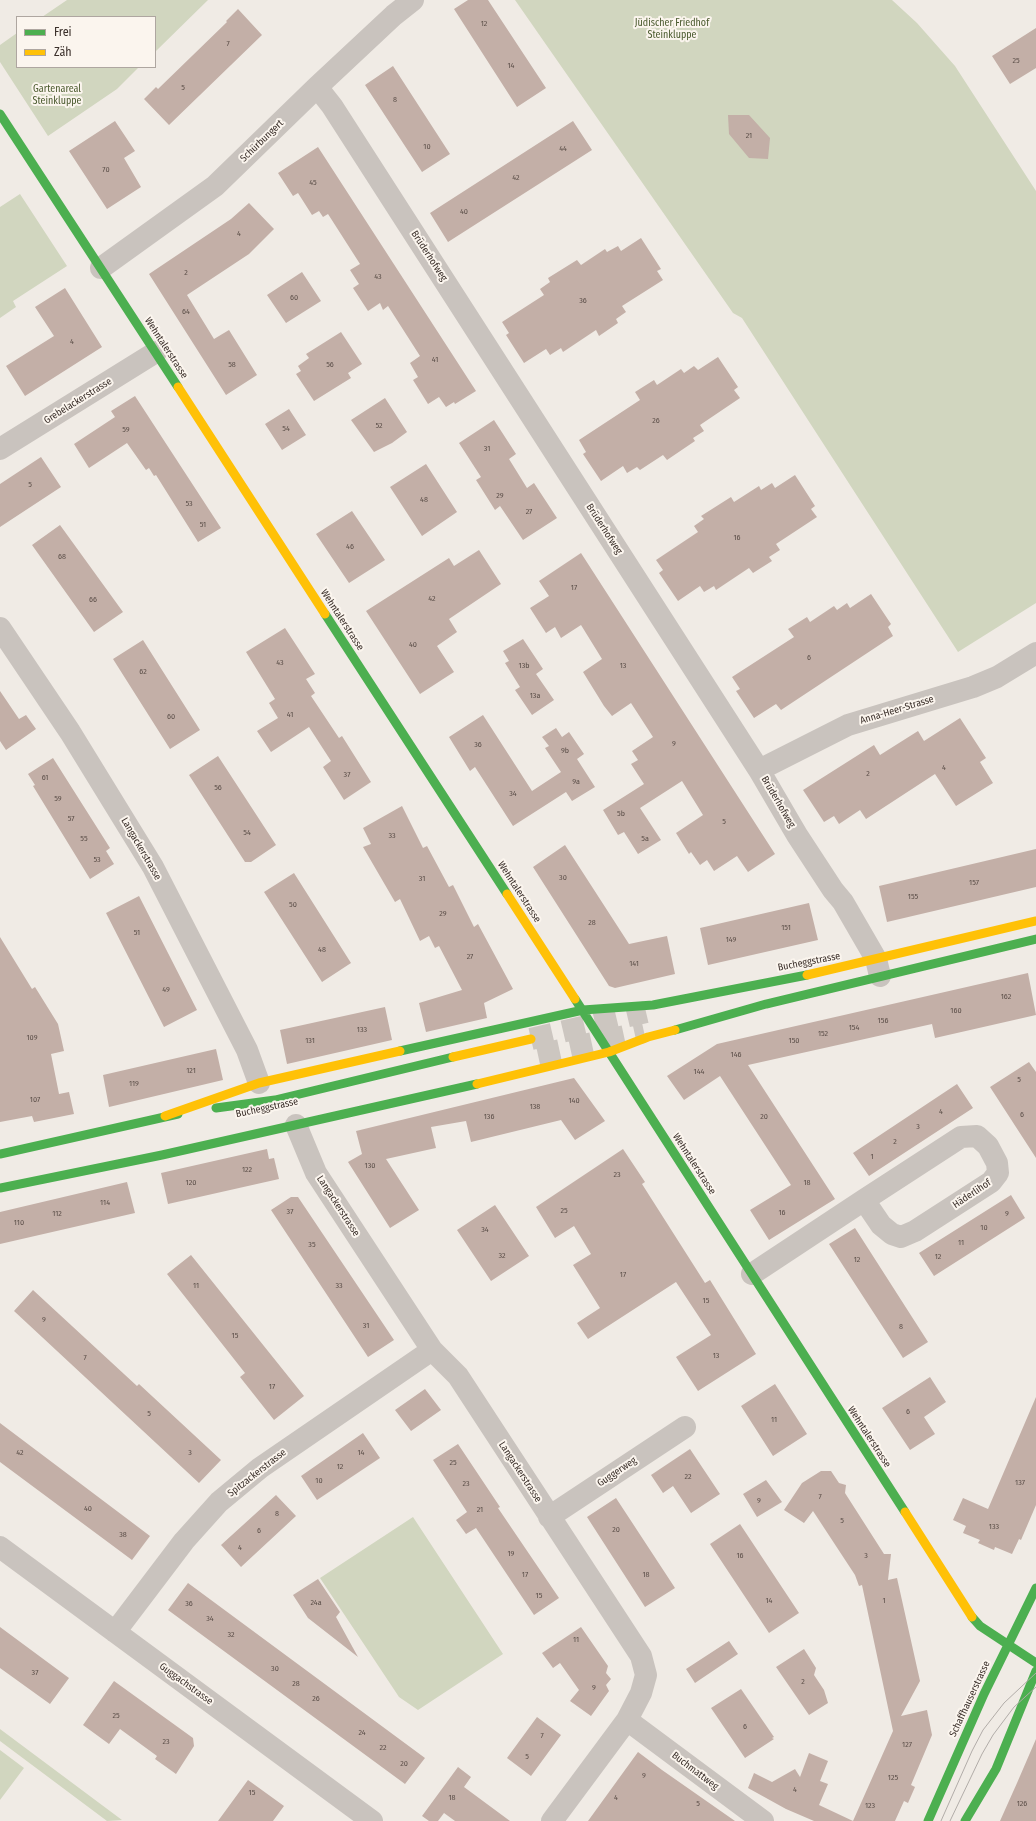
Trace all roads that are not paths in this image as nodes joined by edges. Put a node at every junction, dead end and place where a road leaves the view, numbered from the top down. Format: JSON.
{"nodes":[{"id":1,"x":413,"y":0,"type":"edge"},
{"id":2,"x":317,"y":87,"type":"junction"},
{"id":3,"x":0,"y":114,"type":"edge"},
{"id":4,"x":101,"y":268,"type":"junction"},
{"id":5,"x":156,"y":352,"type":"junction"},
{"id":6,"x":0,"y":449,"type":"edge"},
{"id":7,"x":0,"y":628,"type":"edge"},
{"id":8,"x":1036,"y":653,"type":"edge"},
{"id":9,"x":759,"y":770,"type":"junction"},
{"id":10,"x":1036,"y":921,"type":"edge"},
{"id":11,"x":1036,"y":939,"type":"edge"},
{"id":12,"x":878,"y":967,"type":"junction"},
{"id":13,"x":584,"y":1010,"type":"junction"},
{"id":14,"x":531,"y":1039,"type":"tunnel mouth"},
{"id":15,"x":609,"y":1052,"type":"junction"},
{"id":16,"x":259,"y":1084,"type":"junction"},
{"id":17,"x":165,"y":1116,"type":"junction"},
{"id":18,"x":296,"y":1125,"type":"junction"},
{"id":19,"x":0,"y":1154,"type":"edge"},
{"id":20,"x":0,"y":1188,"type":"edge"},
{"id":21,"x":864,"y":1200,"type":"junction"},
{"id":22,"x":752,"y":1274,"type":"junction"},
{"id":23,"x":432,"y":1350,"type":"junction"},
{"id":24,"x":685,"y":1427,"type":"dead end"},
{"id":25,"x":549,"y":1517,"type":"junction"},
{"id":26,"x":0,"y":1548,"type":"edge"},
{"id":27,"x":1036,"y":1588,"type":"edge"},
{"id":28,"x":115,"y":1632,"type":"junction"},
{"id":29,"x":1009,"y":1646,"type":"junction"},
{"id":30,"x":1036,"y":1663,"type":"edge"},
{"id":31,"x":1036,"y":1671,"type":"edge"},
{"id":32,"x":627,"y":1720,"type":"junction"},
{"id":33,"x":372,"y":1821,"type":"edge"},
{"id":34,"x":552,"y":1821,"type":"edge"},
{"id":35,"x":763,"y":1821,"type":"edge"},
{"id":36,"x":928,"y":1821,"type":"edge"},
{"id":37,"x":965,"y":1821,"type":"edge"}],
"edges":[{"from":1,"to":2,"type":"street","name":"Schürbungert"},
{"from":2,"to":4,"type":"street","name":"Schürbungert"},
{"from":2,"to":9,"type":"street","name":"Brüderhofweg"},
{"from":3,"to":4,"type":"main road","name":"Wehntalerstrasse"},
{"from":4,"to":5,"type":"main road","name":"Wehntalerstrasse"},
{"from":5,"to":6,"type":"street","name":"Grebelackerstrasse"},
{"from":5,"to":13,"type":"main road","name":"Wehntalerstrasse"},
{"from":7,"to":16,"type":"street","name":"Langackerstrasse"},
{"from":8,"to":9,"type":"street","name":"Anna-Heer-Strasse"},
{"from":9,"to":12,"type":"street","name":"Brüderhofweg"},
{"from":10,"to":12,"type":"main road","name":"Bucheggstrasse"},
{"from":11,"to":12,"type":"main road","name":"Bucheggstrasse"},
{"from":12,"to":13,"type":"main road","name":"Bucheggstrasse"},
{"from":12,"to":15,"type":"main road","name":"Bucheggstrasse"},
{"from":13,"to":15,"type":"main road","name":"Wehntalerstrasse"},
{"from":13,"to":16,"type":"main road","name":"Bucheggstrasse"},
{"from":14,"to":17,"type":"main road","name":"Bucheggstrasse"},
{"from":15,"to":18,"type":"main road","name":"Bucheggstrasse"},
{"from":15,"to":22,"type":"main road","name":"Wehntalerstrasse"},
{"from":16,"to":17,"type":"main road","name":"Bucheggstrasse"},
{"from":17,"to":19,"type":"main road","name":"Bucheggstrasse"},
{"from":18,"to":20,"type":"main road","name":"Bucheggstrasse"},
{"from":18,"to":23,"type":"street","name":"Langackerstrasse"},
{"from":21,"to":21,"type":"street","name":"Häderlihof"},
{"from":21,"to":22,"type":"street","name":"Häderlihof"},
{"from":22,"to":29,"type":"main road","name":"Wehntalerstrasse"},
{"from":23,"to":25,"type":"street","name":"Langackerstrasse"},
{"from":23,"to":28,"type":"street","name":"Spitzackerstrasse"},
{"from":24,"to":25,"type":"street","name":"Guggerweg"},
{"from":25,"to":32,"type":"street","name":"Langackerstrasse"},
{"from":26,"to":28,"type":"street","name":"Guggachstrasse"},
{"from":27,"to":29,"type":"main road","name":"Schaffhauserstrasse"},
{"from":28,"to":33,"type":"street","name":"Guggachstrasse"},
{"from":29,"to":30,"type":"main road","name":"Wehntalerstrasse"},
{"from":29,"to":36,"type":"main road","name":"Schaffhauserstrasse"},
{"from":31,"to":37,"type":"main road"},
{"from":32,"to":34,"type":"street","name":"Langackerstrasse"},
{"from":32,"to":35,"type":"street","name":"Buchmattweg"}]}
